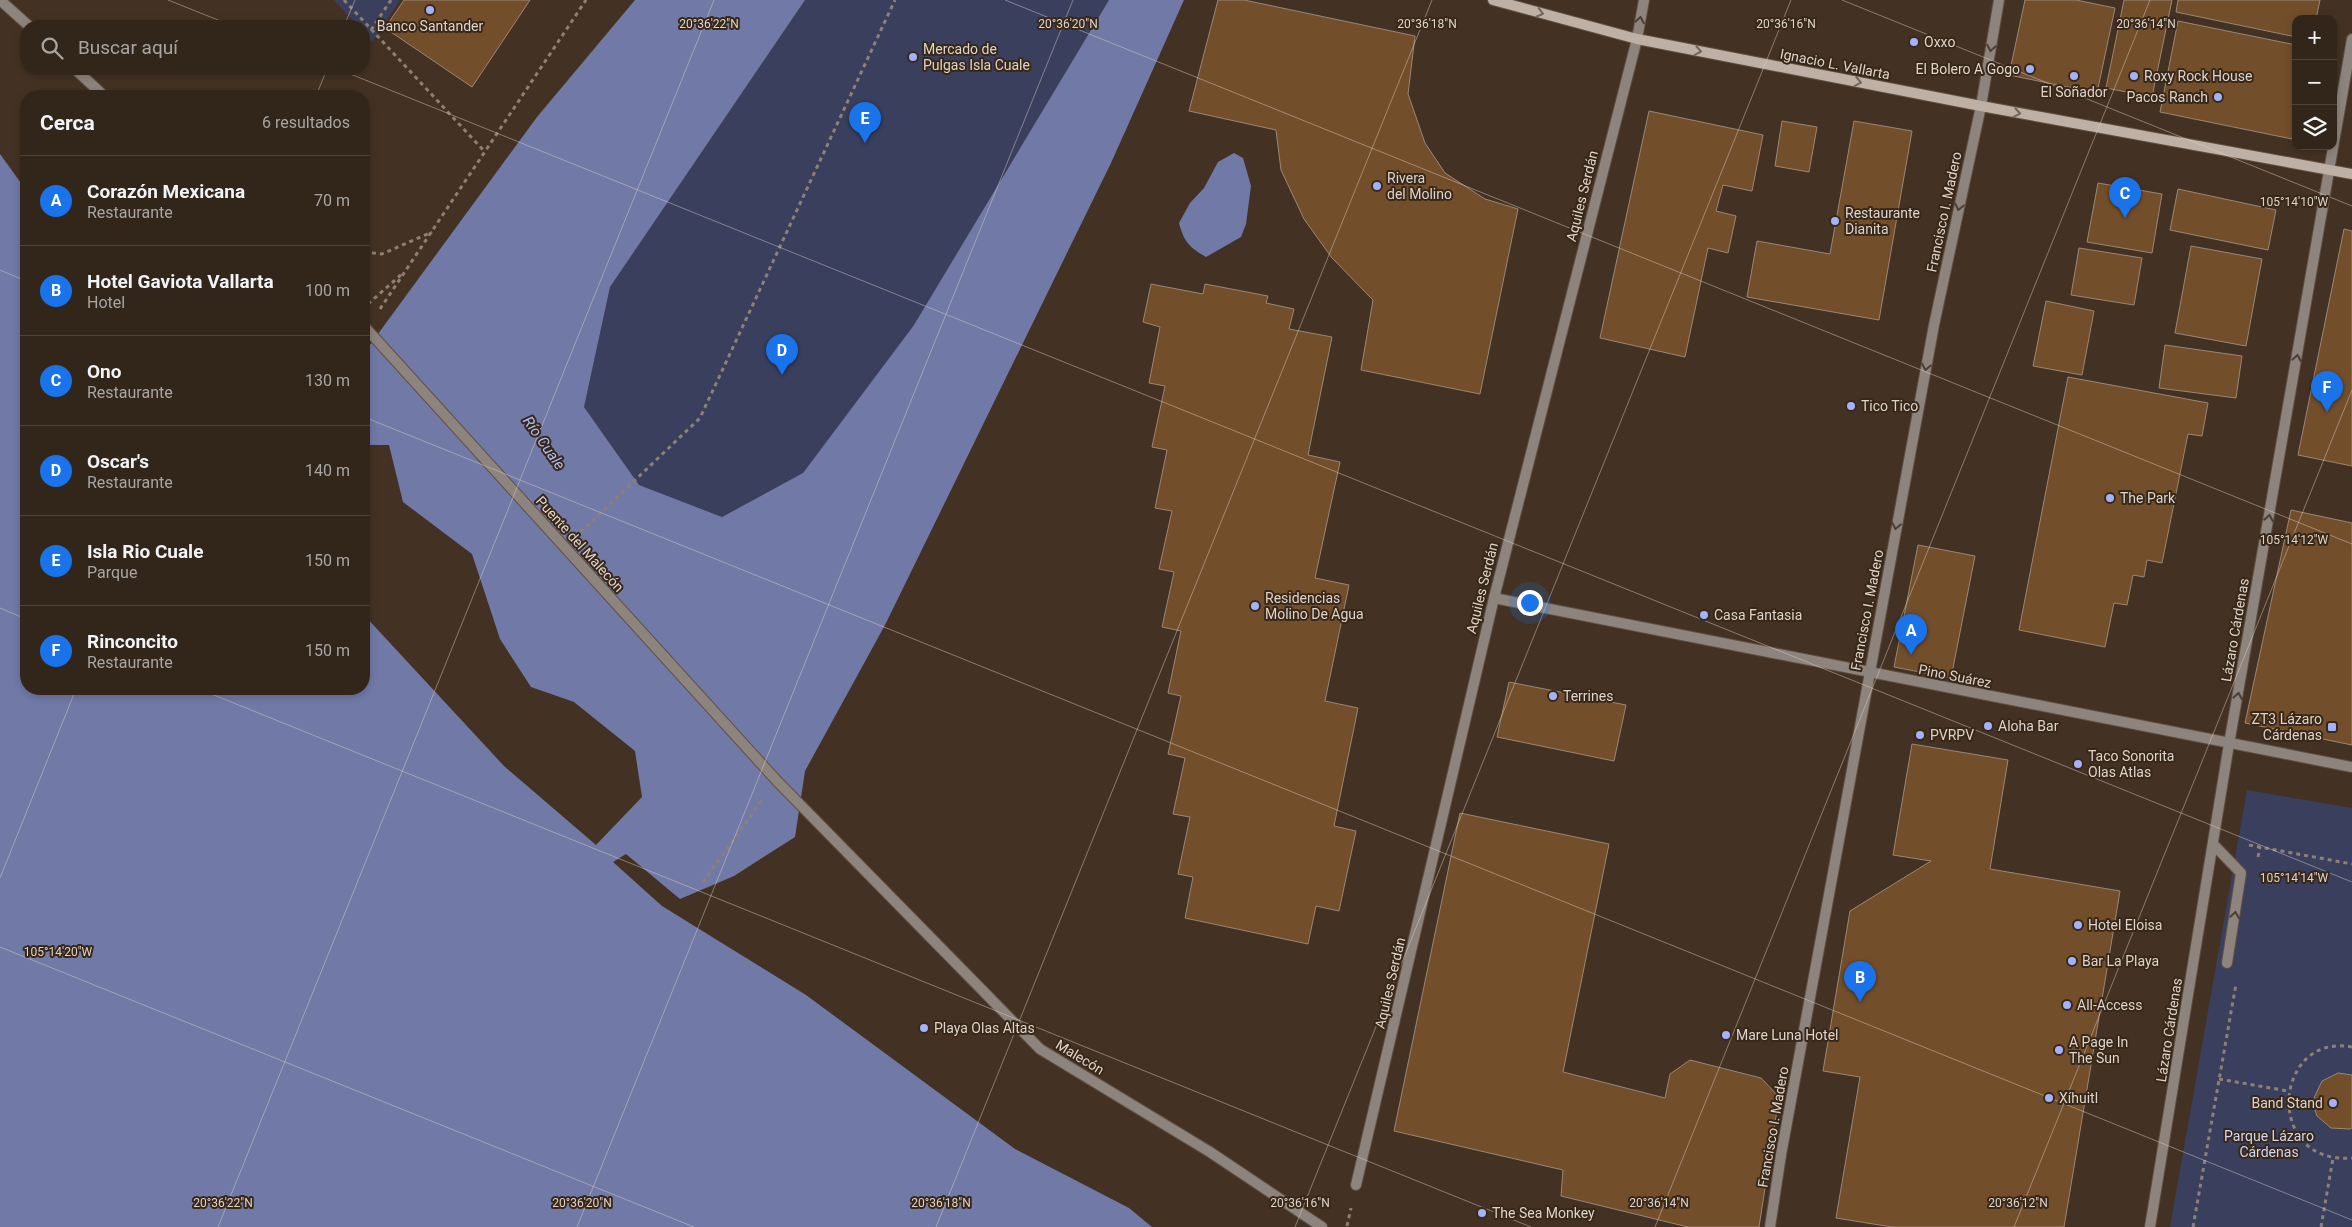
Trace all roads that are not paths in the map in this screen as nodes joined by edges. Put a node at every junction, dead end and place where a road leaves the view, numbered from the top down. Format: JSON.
{"nodes":[{"id":1,"x":0,"y":0,"type":"edge"},
{"id":2,"x":1493,"y":0,"type":"edge"},
{"id":3,"x":1644,"y":0,"type":"edge"},
{"id":4,"x":1999,"y":0,"type":"edge"},
{"id":5,"x":22,"y":20,"type":"edge"},
{"id":6,"x":1637,"y":39,"type":"junction"},
{"id":7,"x":2352,"y":39,"type":"edge"},
{"id":8,"x":81,"y":75,"type":"edge"},
{"id":9,"x":98,"y":90,"type":"edge"},
{"id":10,"x":1980,"y":106,"type":"junction"},
{"id":11,"x":2330,"y":170,"type":"junction"},
{"id":12,"x":2352,"y":174,"type":"edge"},
{"id":13,"x":370,"y":333,"type":"edge"},
{"id":14,"x":1494,"y":598,"type":"junction"},
{"id":15,"x":1869,"y":673,"type":"junction"},
{"id":16,"x":2229,"y":744,"type":"junction"},
{"id":17,"x":2352,"y":767,"type":"edge"},
{"id":18,"x":776,"y":781,"type":"joint"},
{"id":19,"x":2213,"y":841,"type":"junction"},
{"id":20,"x":2227,"y":963,"type":"dead end"},
{"id":21,"x":1356,"y":1185,"type":"dead end"},
{"id":22,"x":1322,"y":1227,"type":"edge"},
{"id":23,"x":1770,"y":1227,"type":"edge"},
{"id":24,"x":2150,"y":1227,"type":"edge"}],
"edges":[{"from":1,"to":5,"type":"street"},
{"from":2,"to":6,"type":"main road","name":"Ignacio L. Vallarta","one_way":true},
{"from":6,"to":3,"type":"street","name":"Aquiles Serdán","one_way":true},
{"from":4,"to":10,"type":"street","name":"Francisco I. Madero","one_way":true},
{"from":6,"to":10,"type":"main road","name":"Ignacio L. Vallarta","one_way":true},
{"from":6,"to":14,"type":"street","name":"Aquiles Serdán"},
{"from":7,"to":11,"type":"street","name":"Lázaro Cárdenas"},
{"from":8,"to":9,"type":"street"},
{"from":10,"to":11,"type":"main road","name":"Ignacio L. Vallarta","one_way":true},
{"from":10,"to":15,"type":"street","name":"Francisco I. Madero","one_way":true},
{"from":11,"to":12,"type":"main road","name":"Ignacio L. Vallarta"},
{"from":16,"to":11,"type":"street","name":"Lázaro Cárdenas","one_way":true},
{"from":13,"to":18,"type":"street","name":"Puente del Malecón","bridge":true},
{"from":14,"to":15,"type":"street","name":"Pino Suárez"},
{"from":14,"to":21,"type":"street","name":"Aquiles Serdán"},
{"from":15,"to":16,"type":"street","name":"Pino Suárez"},
{"from":15,"to":23,"type":"street","name":"Francisco I. Madero"},
{"from":16,"to":17,"type":"street","name":"Pino Suárez"},
{"from":16,"to":19,"type":"street","name":"Lázaro Cárdenas"},
{"from":18,"to":22,"type":"street","name":"Malecón"},
{"from":20,"to":19,"type":"street","one_way":true},
{"from":19,"to":24,"type":"street","name":"Lázaro Cárdenas"}]}
